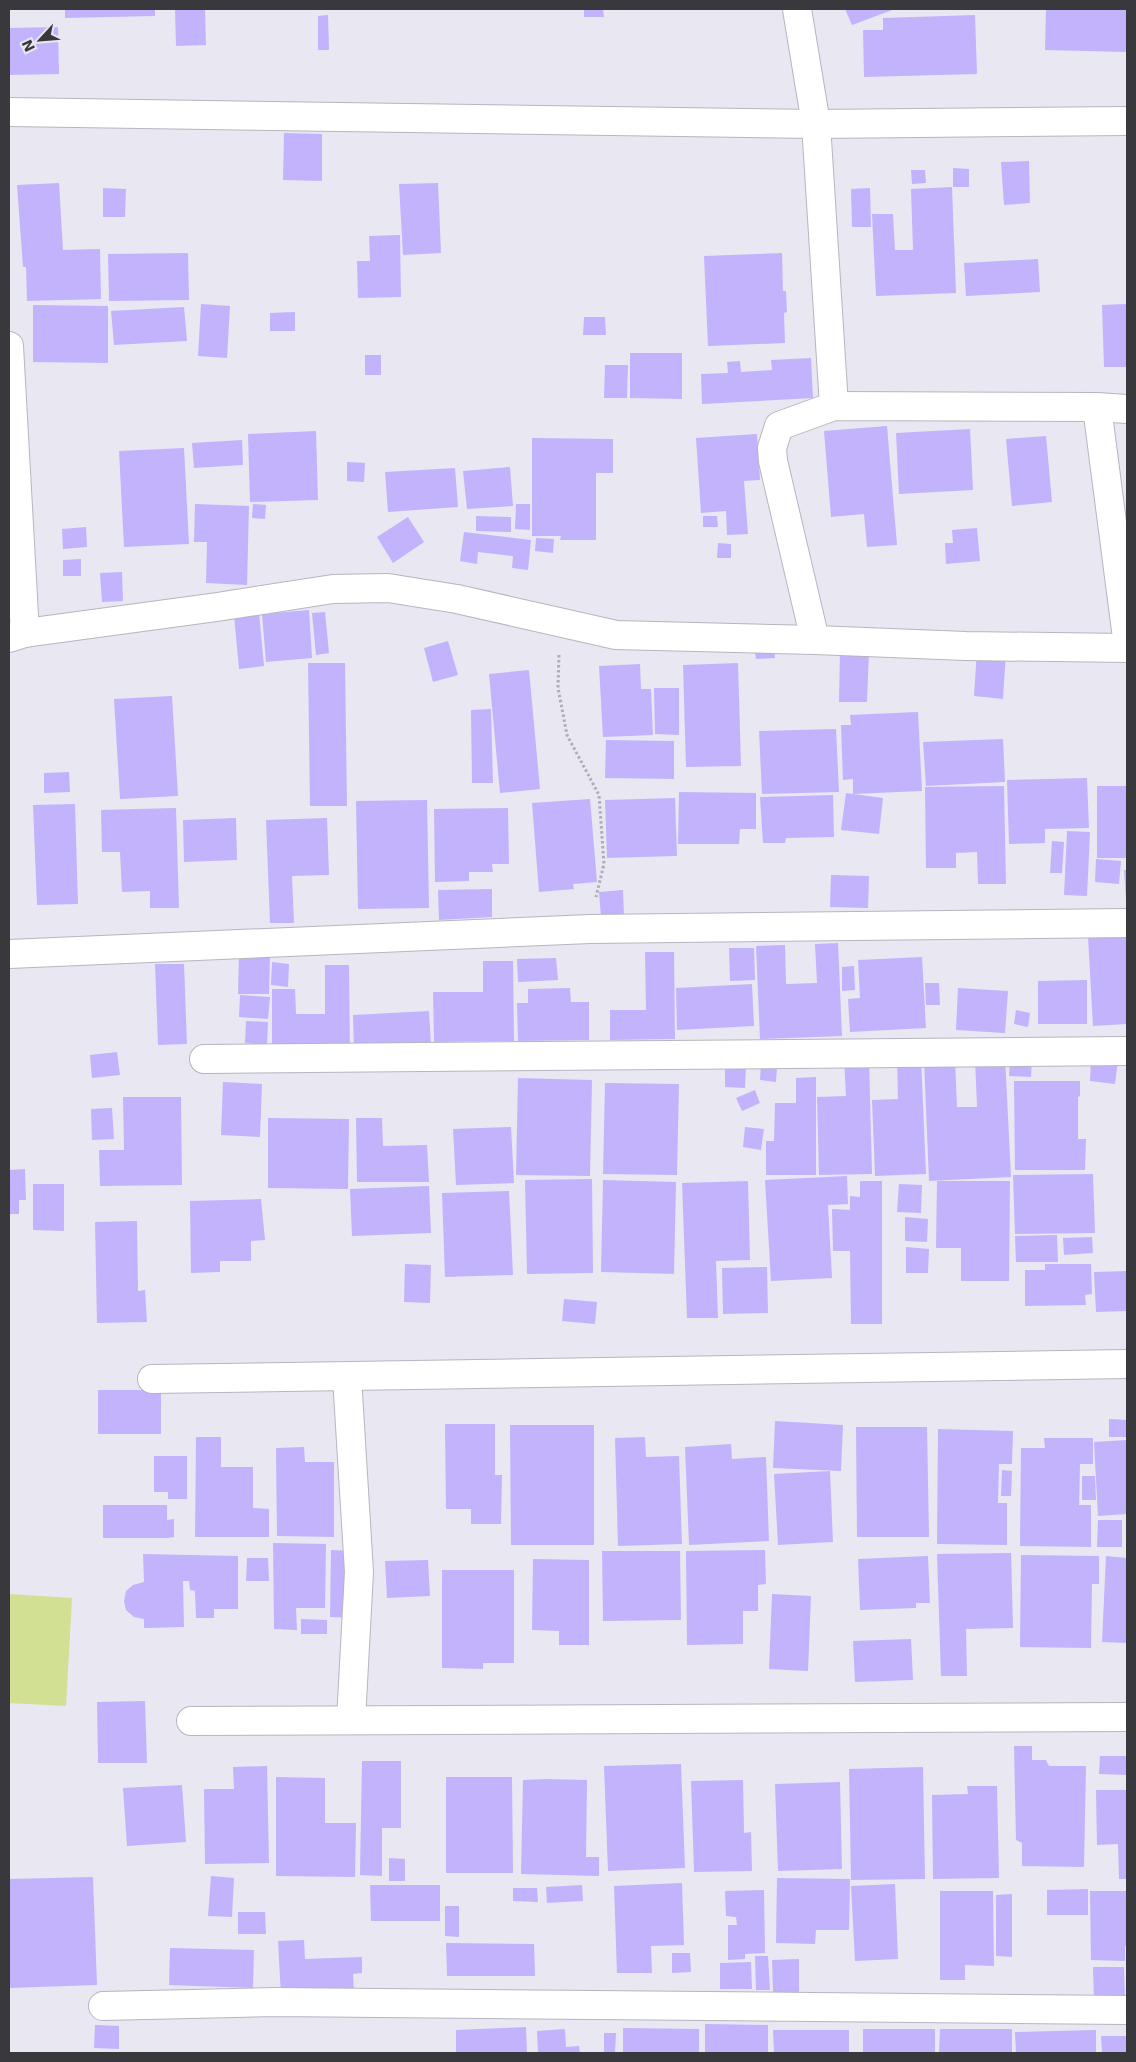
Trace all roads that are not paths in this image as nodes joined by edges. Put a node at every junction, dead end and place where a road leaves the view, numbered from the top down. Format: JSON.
{"nodes":[{"id":1,"x":797,"y":9,"type":"edge"},
{"id":2,"x":9,"y":112,"type":"edge"},
{"id":3,"x":1127,"y":121,"type":"edge"},
{"id":4,"x":816,"y":124,"type":"junction"},
{"id":5,"x":9,"y":346,"type":"edge"},
{"id":6,"x":834,"y":406,"type":"junction"},
{"id":7,"x":1097,"y":407,"type":"junction"},
{"id":8,"x":1127,"y":409,"type":"edge"},
{"id":9,"x":17,"y":636,"type":"edge"},
{"id":10,"x":1127,"y":638,"type":"edge"},
{"id":11,"x":815,"y":640,"type":"junction"},
{"id":12,"x":1127,"y":648,"type":"edge"},
{"id":13,"x":1127,"y":923,"type":"edge"},
{"id":14,"x":9,"y":954,"type":"edge"},
{"id":15,"x":1127,"y":1051,"type":"edge"},
{"id":16,"x":204,"y":1059,"type":"dead end"},
{"id":17,"x":1127,"y":1364,"type":"edge"},
{"id":18,"x":347,"y":1377,"type":"junction"},
{"id":19,"x":152,"y":1380,"type":"dead end"},
{"id":20,"x":1127,"y":1717,"type":"edge"},
{"id":21,"x":351,"y":1720,"type":"junction"},
{"id":22,"x":190,"y":1721,"type":"dead end"},
{"id":23,"x":102,"y":2006,"type":"dead end"},
{"id":24,"x":1127,"y":2010,"type":"edge"}],
"edges":[{"from":1,"to":4,"type":"street"},
{"from":2,"to":4,"type":"street"},
{"from":3,"to":4,"type":"street"},
{"from":4,"to":6,"type":"street"},
{"from":5,"to":9,"type":"street"},
{"from":6,"to":7,"type":"street"},
{"from":6,"to":11,"type":"street"},
{"from":7,"to":8,"type":"street"},
{"from":7,"to":10,"type":"street"},
{"from":9,"to":11,"type":"street"},
{"from":11,"to":12,"type":"street"},
{"from":13,"to":14,"type":"street"},
{"from":15,"to":16,"type":"street"},
{"from":17,"to":18,"type":"street"},
{"from":18,"to":19,"type":"street"},
{"from":18,"to":21,"type":"street"},
{"from":20,"to":21,"type":"street"},
{"from":21,"to":22,"type":"street"},
{"from":23,"to":24,"type":"street"}]}
